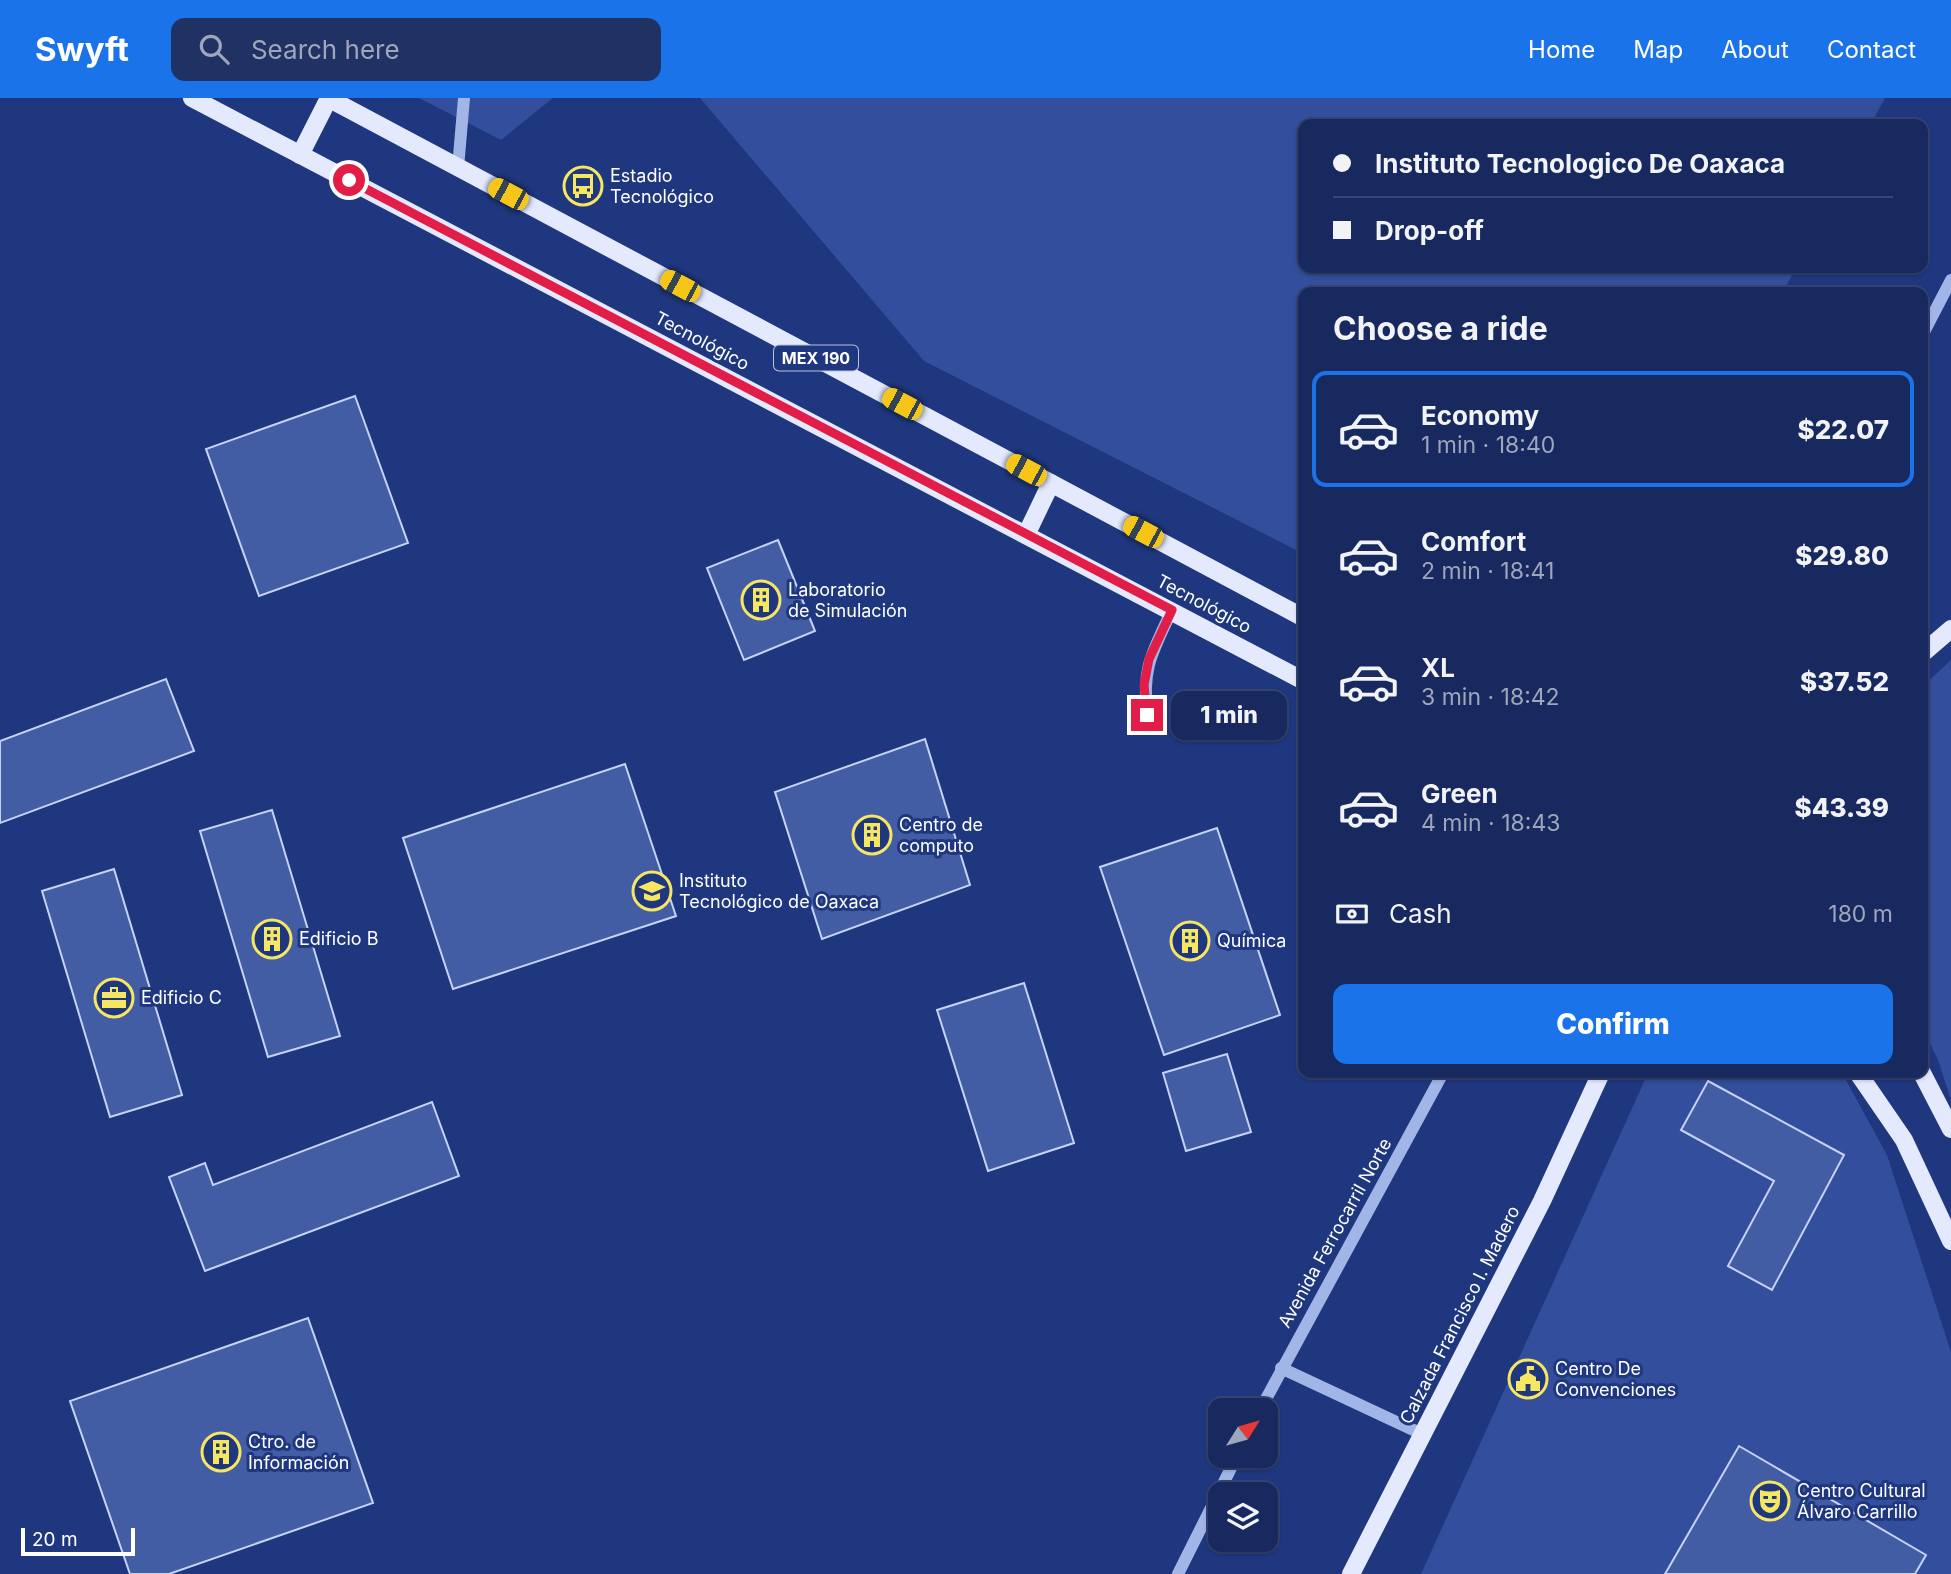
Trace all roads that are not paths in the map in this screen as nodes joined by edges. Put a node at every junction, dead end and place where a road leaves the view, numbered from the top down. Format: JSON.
{"nodes":[{"id":1,"x":192,"y":98,"type":"edge"},
{"id":2,"x":328,"y":98,"type":"edge"},
{"id":3,"x":461,"y":99,"type":"edge"},
{"id":4,"x":300,"y":155,"type":"junction"},
{"id":5,"x":458,"y":168,"type":"junction"},
{"id":6,"x":1951,"y":280,"type":"edge"},
{"id":7,"x":1928,"y":324,"type":"edge"},
{"id":8,"x":1051,"y":483,"type":"junction"},
{"id":9,"x":1026,"y":535,"type":"junction"},
{"id":10,"x":1172,"y":610,"type":"junction"},
{"id":11,"x":1298,"y":615,"type":"edge"},
{"id":12,"x":1951,"y":629,"type":"edge"},
{"id":13,"x":1928,"y":649,"type":"edge"},
{"id":14,"x":1298,"y":678,"type":"edge"},
{"id":15,"x":1147,"y":715,"type":"dead end"},
{"id":16,"x":1440,"y":1078,"type":"edge"},
{"id":17,"x":1599,"y":1078,"type":"edge"},
{"id":18,"x":1861,"y":1078,"type":"edge"},
{"id":19,"x":1925,"y":1078,"type":"edge"},
{"id":20,"x":1951,"y":1129,"type":"edge"},
{"id":21,"x":1951,"y":1241,"type":"edge"},
{"id":22,"x":1281,"y":1368,"type":"junction"},
{"id":23,"x":1266,"y":1398,"type":"edge"},
{"id":24,"x":1422,"y":1434,"type":"junction"},
{"id":25,"x":1231,"y":1468,"type":"edge"},
{"id":26,"x":1178,"y":1574,"type":"edge"},
{"id":27,"x":1351,"y":1574,"type":"edge"}],
"edges":[{"from":1,"to":4,"type":"main road","name":"Tecnológico"},
{"from":2,"to":4,"type":"main road"},
{"from":2,"to":5,"type":"main road","name":"Tecnológico","number":"MEX 190"},
{"from":3,"to":5,"type":"street"},
{"from":4,"to":9,"type":"main road","name":"Tecnológico"},
{"from":5,"to":8,"type":"main road","name":"Tecnológico","number":"MEX 190"},
{"from":6,"to":7,"type":"street"},
{"from":8,"to":9,"type":"main road"},
{"from":8,"to":11,"type":"main road","name":"Tecnológico","number":"MEX 190"},
{"from":9,"to":10,"type":"main road","name":"Tecnológico"},
{"from":10,"to":14,"type":"main road","name":"Tecnológico"},
{"from":10,"to":15,"type":"street"},
{"from":12,"to":13,"type":"main road"},
{"from":16,"to":22,"type":"street","name":"Avenida Ferrocarril Norte"},
{"from":17,"to":24,"type":"main road","name":"Calzada Francisco I. Madero"},
{"from":18,"to":21,"type":"main road"},
{"from":19,"to":20,"type":"main road"},
{"from":22,"to":23,"type":"street","name":"Avenida Ferrocarril Norte"},
{"from":22,"to":24,"type":"street"},
{"from":24,"to":27,"type":"main road","name":"Calzada Francisco I. Madero"},
{"from":25,"to":26,"type":"street"}]}
